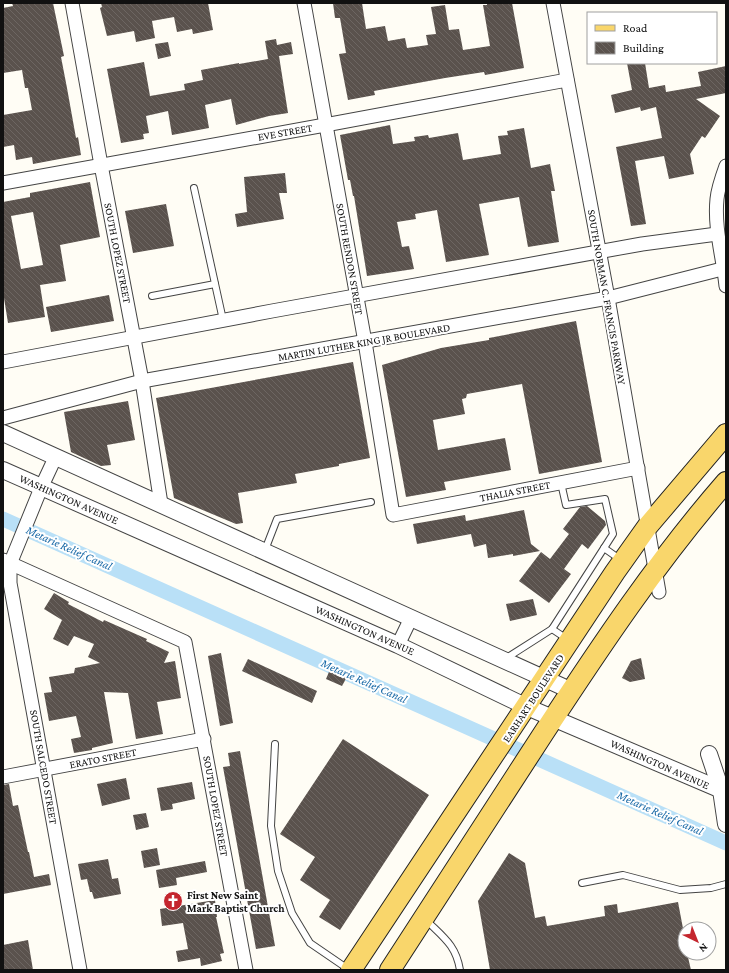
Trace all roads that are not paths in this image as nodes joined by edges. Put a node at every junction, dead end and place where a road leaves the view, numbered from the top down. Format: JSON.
{"nodes":[{"id":1,"x":72,"y":3,"type":"edge"},
{"id":2,"x":304,"y":3,"type":"edge"},
{"id":3,"x":553,"y":3,"type":"edge"},
{"id":4,"x":567,"y":80,"type":"junction"},
{"id":5,"x":325,"y":125,"type":"junction"},
{"id":6,"x":101,"y":165,"type":"junction"},
{"id":7,"x":726,"y":166,"type":"edge"},
{"id":8,"x":3,"y":183,"type":"edge"},
{"id":9,"x":194,"y":188,"type":"dead end"},
{"id":10,"x":722,"y":233,"type":"edge"},
{"id":11,"x":599,"y":253,"type":"junction"},
{"id":12,"x":725,"y":268,"type":"edge"},
{"id":13,"x":215,"y":284,"type":"junction"},
{"id":14,"x":726,"y":286,"type":"edge"},
{"id":15,"x":152,"y":296,"type":"dead end"},
{"id":16,"x":356,"y":296,"type":"junction"},
{"id":17,"x":608,"y":298,"type":"junction"},
{"id":18,"x":223,"y":320,"type":"junction"},
{"id":19,"x":134,"y":337,"type":"junction"},
{"id":20,"x":365,"y":342,"type":"junction"},
{"id":21,"x":3,"y":362,"type":"edge"},
{"id":22,"x":142,"y":381,"type":"junction"},
{"id":23,"x":3,"y":418,"type":"edge"},
{"id":24,"x":3,"y":433,"type":"edge"},
{"id":25,"x":726,"y":434,"type":"edge"},
{"id":26,"x":56,"y":458,"type":"junction"},
{"id":27,"x":638,"y":468,"type":"junction"},
{"id":28,"x":3,"y":470,"type":"edge"},
{"id":29,"x":726,"y":482,"type":"edge"},
{"id":30,"x":561,"y":483,"type":"junction"},
{"id":31,"x":41,"y":488,"type":"junction"},
{"id":32,"x":371,"y":502,"type":"dead end"},
{"id":33,"x":160,"y":504,"type":"junction"},
{"id":34,"x":393,"y":515,"type":"joint"},
{"id":35,"x":647,"y":527,"type":"junction"},
{"id":36,"x":604,"y":548,"type":"junction"},
{"id":37,"x":265,"y":551,"type":"junction"},
{"id":38,"x":7,"y":562,"type":"edge"},
{"id":39,"x":623,"y":562,"type":"junction"},
{"id":40,"x":656,"y":572,"type":"junction"},
{"id":41,"x":7,"y":584,"type":"edge"},
{"id":42,"x":659,"y":592,"type":"dead end"},
{"id":43,"x":411,"y":618,"type":"junction"},
{"id":44,"x":552,"y":629,"type":"junction"},
{"id":45,"x":570,"y":640,"type":"junction"},
{"id":46,"x":398,"y":645,"type":"junction"},
{"id":47,"x":503,"y":660,"type":"junction"},
{"id":48,"x":545,"y":679,"type":"junction"},
{"id":49,"x":572,"y":691,"type":"junction"},
{"id":50,"x":523,"y":713,"type":"junction"},
{"id":51,"x":549,"y":725,"type":"junction"},
{"id":52,"x":204,"y":739,"type":"junction"},
{"id":53,"x":275,"y":744,"type":"dead end"},
{"id":54,"x":709,"y":754,"type":"dead end"},
{"id":55,"x":44,"y":770,"type":"junction"},
{"id":56,"x":3,"y":777,"type":"edge"},
{"id":57,"x":723,"y":791,"type":"edge"},
{"id":58,"x":453,"y":818,"type":"junction"},
{"id":59,"x":726,"y":824,"type":"edge"},
{"id":60,"x":478,"y":833,"type":"junction"},
{"id":61,"x":582,"y":884,"type":"dead end"},
{"id":62,"x":726,"y":884,"type":"edge"},
{"id":63,"x":424,"y":918,"type":"junction"},
{"id":64,"x":243,"y":969,"type":"edge"},
{"id":65,"x":80,"y":970,"type":"edge"},
{"id":66,"x":350,"y":970,"type":"edge"},
{"id":67,"x":390,"y":970,"type":"edge"},
{"id":68,"x":460,"y":970,"type":"edge"}],
"edges":[{"from":1,"to":6,"type":"street","name":"SOUTH LOPEZ STREET"},
{"from":2,"to":5,"type":"street","name":"SOUTH RENDON STREET"},
{"from":3,"to":4,"type":"street","name":"SOUTH NORMAN C. FRANCIS PARKWAY"},
{"from":4,"to":5,"type":"street","name":"EVE STREET"},
{"from":4,"to":11,"type":"street","name":"SOUTH NORMAN C. FRANCIS PARKWAY"},
{"from":5,"to":6,"type":"street","name":"EVE STREET"},
{"from":5,"to":16,"type":"street","name":"SOUTH RENDON STREET"},
{"from":6,"to":8,"type":"street","name":"EVE STREET"},
{"from":6,"to":19,"type":"street","name":"SOUTH LOPEZ STREET"},
{"from":7,"to":10,"type":"street"},
{"from":9,"to":13,"type":"lane"},
{"from":10,"to":11,"type":"street"},
{"from":10,"to":12,"type":"street"},
{"from":11,"to":16,"type":"street"},
{"from":11,"to":17,"type":"street","name":"SOUTH NORMAN C. FRANCIS PARKWAY"},
{"from":12,"to":14,"type":"street"},
{"from":12,"to":17,"type":"street","name":"MARTIN LUTHER KING JR BOULEVARD"},
{"from":13,"to":15,"type":"lane"},
{"from":13,"to":18,"type":"lane"},
{"from":16,"to":18,"type":"street"},
{"from":16,"to":20,"type":"street","name":"SOUTH RENDON STREET"},
{"from":17,"to":20,"type":"street","name":"MARTIN LUTHER KING JR BOULEVARD"},
{"from":17,"to":27,"type":"street","name":"SOUTH NORMAN C. FRANCIS PARKWAY"},
{"from":18,"to":19,"type":"street"},
{"from":19,"to":21,"type":"street"},
{"from":19,"to":22,"type":"street","name":"SOUTH LOPEZ STREET"},
{"from":20,"to":22,"type":"street","name":"MARTIN LUTHER KING JR BOULEVARD"},
{"from":20,"to":34,"type":"street","name":"SOUTH RENDON STREET"},
{"from":22,"to":23,"type":"street","name":"MARTIN LUTHER KING JR BOULEVARD"},
{"from":22,"to":33,"type":"street","name":"SOUTH LOPEZ STREET"},
{"from":24,"to":26,"type":"street"},
{"from":25,"to":35,"type":"main road","name":"EARHART BOULEVARD"},
{"from":26,"to":31,"type":"street"},
{"from":26,"to":33,"type":"street"},
{"from":27,"to":30,"type":"street","name":"THALIA STREET"},
{"from":27,"to":35,"type":"street","name":"SOUTH NORMAN C. FRANCIS PARKWAY"},
{"from":28,"to":31,"type":"street","name":"WASHINGTON AVENUE"},
{"from":29,"to":40,"type":"main road"},
{"from":30,"to":34,"type":"street","name":"THALIA STREET"},
{"from":30,"to":36,"type":"lane"},
{"from":31,"to":38,"type":"street"},
{"from":31,"to":46,"type":"street","name":"WASHINGTON AVENUE"},
{"from":32,"to":37,"type":"lane"},
{"from":33,"to":37,"type":"street"},
{"from":35,"to":39,"type":"main road","name":"EARHART BOULEVARD"},
{"from":35,"to":40,"type":"street","name":"SOUTH NORMAN C. FRANCIS PARKWAY"},
{"from":36,"to":39,"type":"lane"},
{"from":36,"to":44,"type":"lane"},
{"from":37,"to":43,"type":"street"},
{"from":38,"to":41,"type":"street","name":"SOUTH SALCEDO STREET"},
{"from":38,"to":52,"type":"street","name":"SOUTH LOPEZ STREET"},
{"from":39,"to":45,"type":"main road","name":"EARHART BOULEVARD"},
{"from":40,"to":42,"type":"street","name":"SOUTH NORMAN C. FRANCIS PARKWAY"},
{"from":40,"to":49,"type":"main road"},
{"from":41,"to":55,"type":"street","name":"SOUTH SALCEDO STREET"},
{"from":43,"to":46,"type":"street"},
{"from":43,"to":47,"type":"street"},
{"from":44,"to":45,"type":"lane"},
{"from":44,"to":47,"type":"lane"},
{"from":45,"to":48,"type":"main road","name":"EARHART BOULEVARD"},
{"from":46,"to":50,"type":"street","name":"WASHINGTON AVENUE"},
{"from":47,"to":48,"type":"street"},
{"from":48,"to":49,"type":"street"},
{"from":48,"to":50,"type":"main road","name":"EARHART BOULEVARD"},
{"from":49,"to":51,"type":"main road"},
{"from":50,"to":51,"type":"street","name":"WASHINGTON AVENUE"},
{"from":50,"to":58,"type":"main road","name":"EARHART BOULEVARD"},
{"from":51,"to":57,"type":"street","name":"WASHINGTON AVENUE"},
{"from":51,"to":60,"type":"main road"},
{"from":52,"to":55,"type":"street","name":"ERATO STREET"},
{"from":52,"to":64,"type":"street","name":"SOUTH LOPEZ STREET"},
{"from":53,"to":66,"type":"lane"},
{"from":54,"to":57,"type":"street"},
{"from":55,"to":56,"type":"street","name":"ERATO STREET"},
{"from":55,"to":65,"type":"street","name":"SOUTH SALCEDO STREET"},
{"from":57,"to":59,"type":"street"},
{"from":58,"to":60,"type":"main road"},
{"from":58,"to":66,"type":"main road","name":"EARHART BOULEVARD"},
{"from":60,"to":63,"type":"main road"},
{"from":61,"to":62,"type":"lane"},
{"from":63,"to":67,"type":"main road"},
{"from":63,"to":68,"type":"lane"}]}
